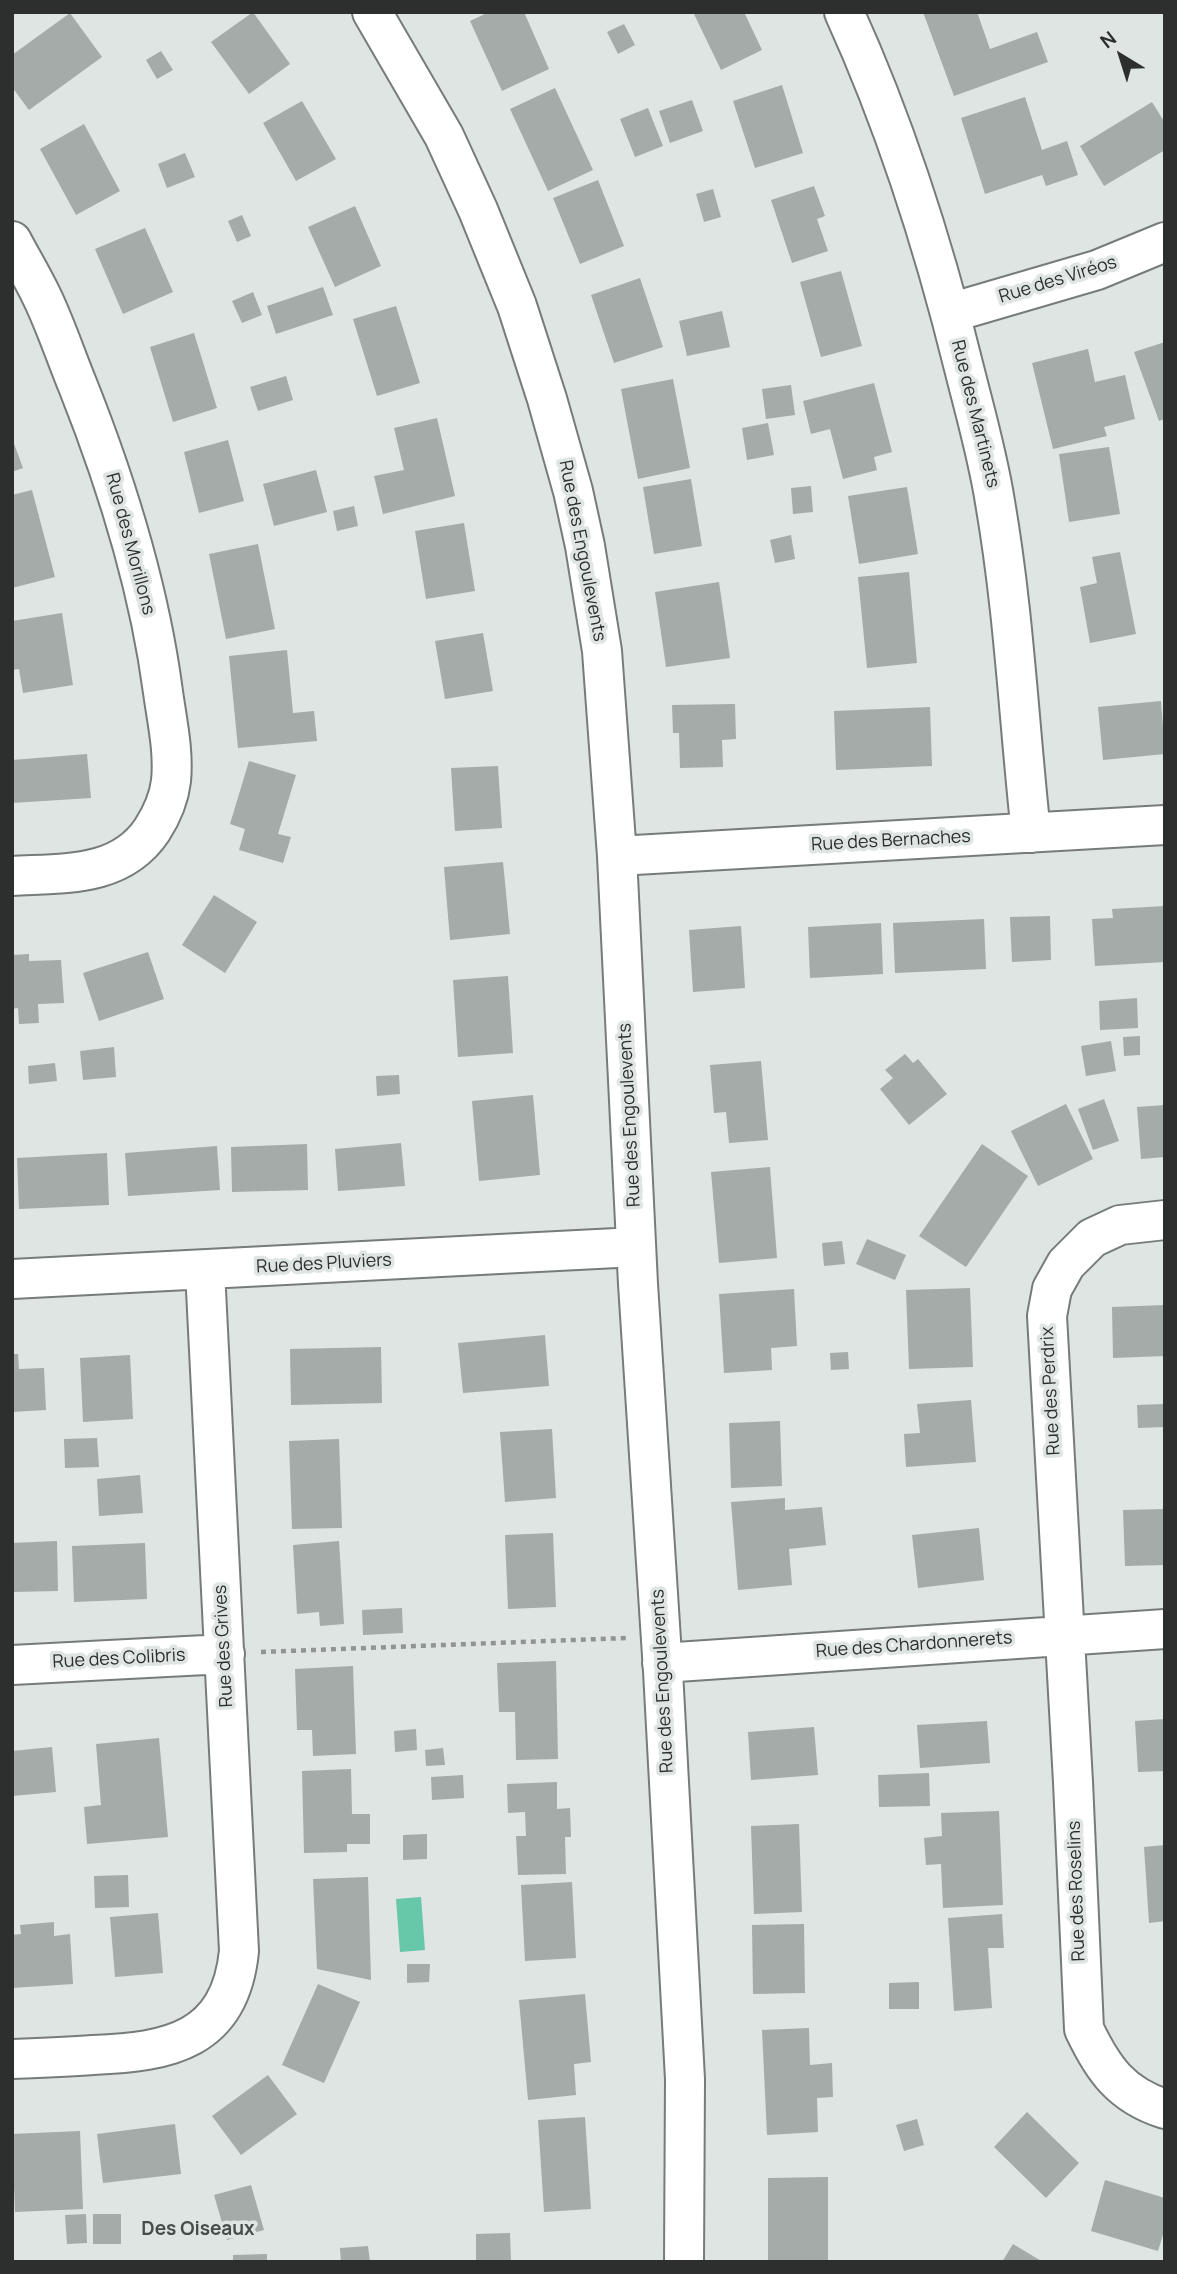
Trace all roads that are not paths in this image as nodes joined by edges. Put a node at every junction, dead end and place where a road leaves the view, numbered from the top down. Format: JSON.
{"nodes":[{"id":1,"x":372,"y":12,"type":"edge"},
{"id":2,"x":844,"y":12,"type":"edge"},
{"id":3,"x":12,"y":241,"type":"edge"},
{"id":4,"x":1165,"y":242,"type":"edge"},
{"id":5,"x":950,"y":313,"type":"junction"},
{"id":6,"x":1165,"y":825,"type":"edge"},
{"id":7,"x":1031,"y":833,"type":"junction"},
{"id":8,"x":617,"y":856,"type":"junction"},
{"id":9,"x":12,"y":876,"type":"edge"},
{"id":10,"x":1165,"y":1220,"type":"edge"},
{"id":11,"x":636,"y":1247,"type":"junction"},
{"id":12,"x":205,"y":1270,"type":"junction"},
{"id":13,"x":12,"y":1279,"type":"edge"},
{"id":14,"x":1165,"y":1629,"type":"edge"},
{"id":15,"x":1064,"y":1634,"type":"junction"},
{"id":16,"x":661,"y":1650,"type":"junction"},
{"id":17,"x":225,"y":1654,"type":"junction"},
{"id":18,"x":12,"y":1665,"type":"edge"},
{"id":19,"x":12,"y":2059,"type":"edge"},
{"id":20,"x":1165,"y":2109,"type":"edge"},
{"id":21,"x":684,"y":2262,"type":"edge"}],
"edges":[{"from":1,"to":8,"type":"street","name":"Rue des Engoulevents"},
{"from":2,"to":5,"type":"street","name":"Rue des Martinets"},
{"from":3,"to":9,"type":"street","name":"Rue des Morillons"},
{"from":4,"to":5,"type":"street","name":"Rue des Viréos"},
{"from":5,"to":7,"type":"street","name":"Rue des Martinets"},
{"from":6,"to":7,"type":"street","name":"Rue des Bernaches"},
{"from":7,"to":8,"type":"street","name":"Rue des Bernaches"},
{"from":8,"to":11,"type":"street","name":"Rue des Engoulevents"},
{"from":10,"to":15,"type":"street","name":"Rue des Perdrix"},
{"from":11,"to":12,"type":"street","name":"Rue des Pluviers"},
{"from":11,"to":16,"type":"street","name":"Rue des Engoulevents"},
{"from":12,"to":13,"type":"street","name":"Rue des Pluviers"},
{"from":12,"to":17,"type":"street","name":"Rue des Grives"},
{"from":14,"to":15,"type":"street","name":"Rue des Chardonnerets"},
{"from":15,"to":16,"type":"street","name":"Rue des Chardonnerets"},
{"from":15,"to":20,"type":"street","name":"Rue des Roselins"},
{"from":16,"to":21,"type":"street","name":"Rue des Engoulevents"},
{"from":17,"to":18,"type":"street","name":"Rue des Colibris"},
{"from":17,"to":19,"type":"street","name":"Rue des Grives"}]}
